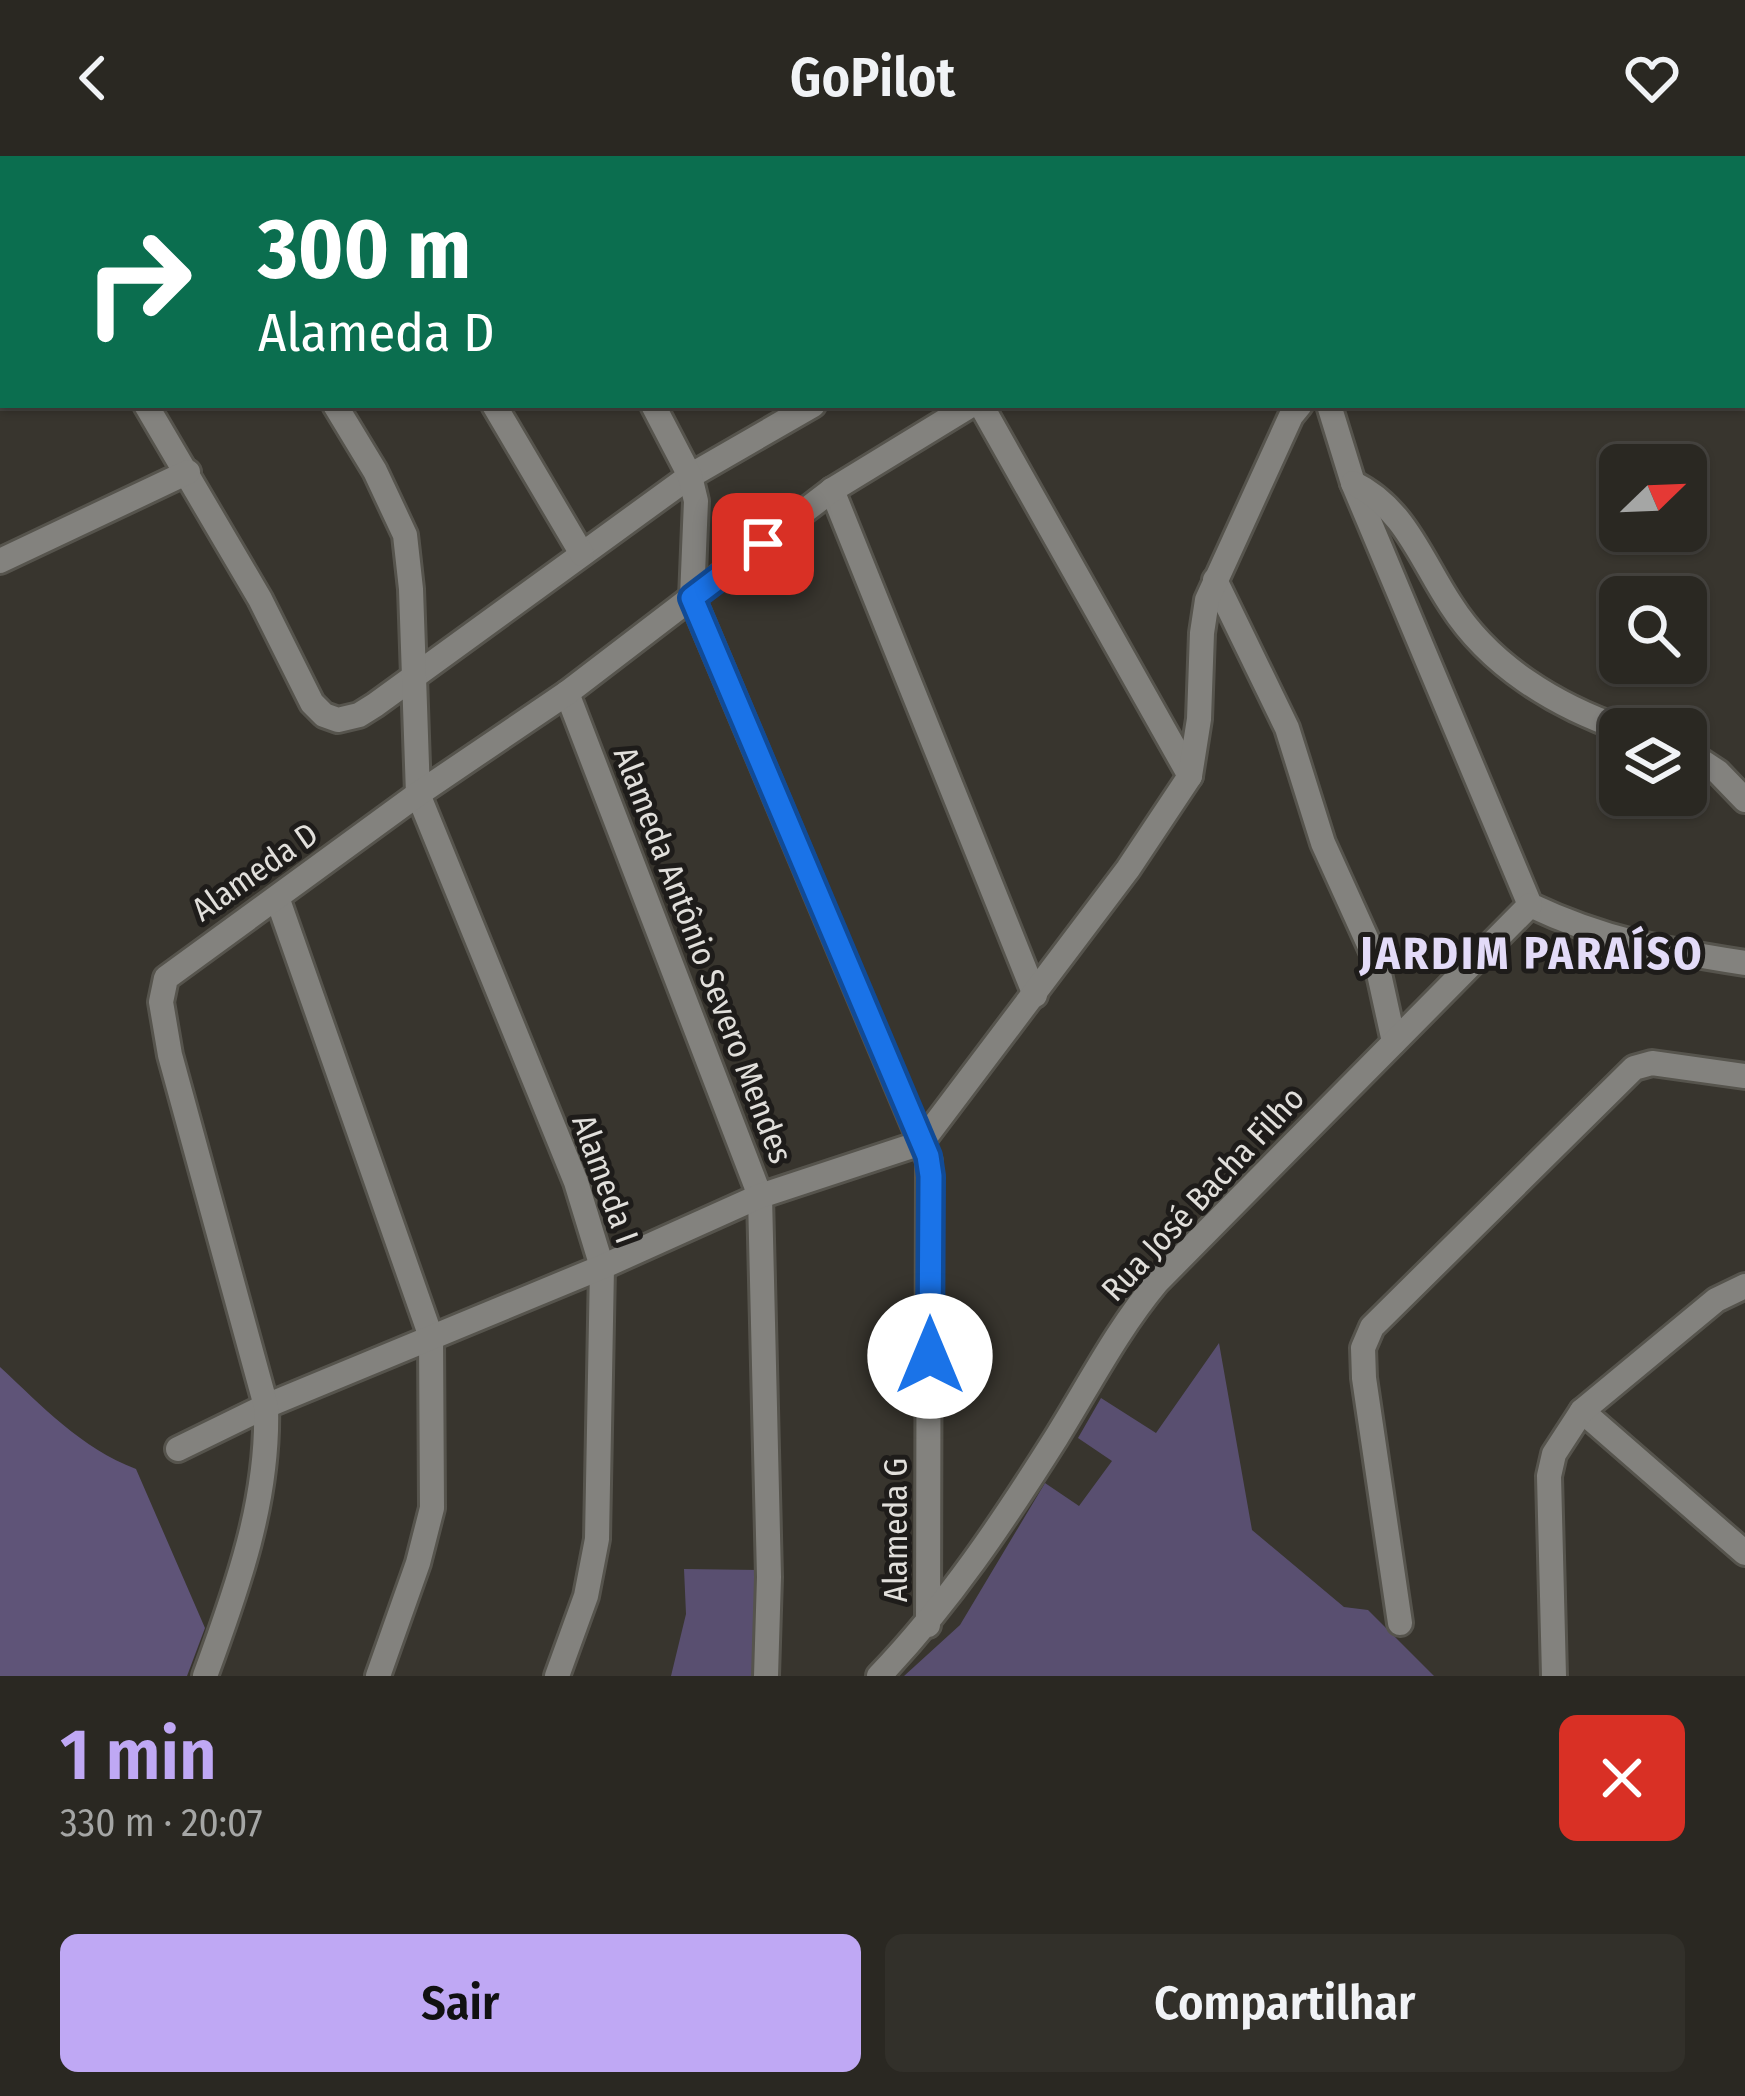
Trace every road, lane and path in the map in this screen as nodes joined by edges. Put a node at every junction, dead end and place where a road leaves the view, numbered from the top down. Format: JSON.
{"nodes":[{"id":1,"x":148,"y":408,"type":"edge"},
{"id":2,"x":337,"y":408,"type":"edge"},
{"id":3,"x":496,"y":408,"type":"edge"},
{"id":4,"x":655,"y":408,"type":"edge"},
{"id":5,"x":808,"y":408,"type":"edge"},
{"id":6,"x":966,"y":408,"type":"edge"},
{"id":7,"x":983,"y":408,"type":"edge"},
{"id":8,"x":1298,"y":408,"type":"edge"},
{"id":9,"x":1330,"y":408,"type":"edge"},
{"id":10,"x":188,"y":472,"type":"junction"},
{"id":11,"x":691,"y":476,"type":"junction"},
{"id":12,"x":1353,"y":483,"type":"junction"},
{"id":13,"x":832,"y":490,"type":"junction"},
{"id":14,"x":582,"y":554,"type":"junction"},
{"id":15,"x":0,"y":561,"type":"edge"},
{"id":16,"x":1215,"y":580,"type":"junction"},
{"id":17,"x":692,"y":598,"type":"junction"},
{"id":18,"x":412,"y":677,"type":"junction"},
{"id":19,"x":567,"y":693,"type":"junction"},
{"id":20,"x":1599,"y":720,"type":"edge"},
{"id":21,"x":1707,"y":765,"type":"edge"},
{"id":22,"x":1190,"y":776,"type":"junction"},
{"id":23,"x":418,"y":794,"type":"junction"},
{"id":24,"x":1745,"y":800,"type":"edge"},
{"id":25,"x":278,"y":899,"type":"junction"},
{"id":26,"x":1530,"y":905,"type":"junction"},
{"id":27,"x":1745,"y":963,"type":"edge"},
{"id":28,"x":1035,"y":995,"type":"junction"},
{"id":29,"x":1394,"y":1042,"type":"junction"},
{"id":30,"x":1745,"y":1076,"type":"edge"},
{"id":31,"x":921,"y":1143,"type":"junction"},
{"id":32,"x":760,"y":1196,"type":"junction"},
{"id":33,"x":602,"y":1267,"type":"junction"},
{"id":34,"x":1745,"y":1286,"type":"edge"},
{"id":35,"x":431,"y":1337,"type":"junction"},
{"id":36,"x":266,"y":1406,"type":"junction"},
{"id":37,"x":1582,"y":1411,"type":"junction"},
{"id":38,"x":178,"y":1449,"type":"dead end"},
{"id":39,"x":1740,"y":1539,"type":"edge"},
{"id":40,"x":1400,"y":1623,"type":"dead end"},
{"id":41,"x":928,"y":1625,"type":"junction"},
{"id":42,"x":205,"y":1676,"type":"edge"},
{"id":43,"x":378,"y":1676,"type":"edge"},
{"id":44,"x":557,"y":1676,"type":"edge"},
{"id":45,"x":766,"y":1676,"type":"edge"},
{"id":46,"x":879,"y":1676,"type":"edge"},
{"id":47,"x":1554,"y":1676,"type":"edge"}],
"edges":[{"from":1,"to":10,"type":"street"},
{"from":2,"to":18,"type":"street","name":"Alameda I"},
{"from":3,"to":14,"type":"street"},
{"from":4,"to":11,"type":"street"},
{"from":5,"to":11,"type":"street"},
{"from":6,"to":13,"type":"street","name":"Alameda D"},
{"from":7,"to":22,"type":"street"},
{"from":8,"to":16,"type":"street"},
{"from":9,"to":12,"type":"street"},
{"from":10,"to":15,"type":"street"},
{"from":10,"to":18,"type":"street"},
{"from":11,"to":14,"type":"street"},
{"from":11,"to":17,"type":"street","name":"Alameda G"},
{"from":12,"to":20,"type":"street"},
{"from":12,"to":26,"type":"street"},
{"from":13,"to":17,"type":"street","name":"Alameda D"},
{"from":13,"to":28,"type":"street"},
{"from":14,"to":18,"type":"street"},
{"from":16,"to":22,"type":"street"},
{"from":16,"to":29,"type":"street"},
{"from":17,"to":19,"type":"street","name":"Alameda D"},
{"from":17,"to":31,"type":"street","name":"Alameda G"},
{"from":18,"to":23,"type":"street","name":"Alameda I"},
{"from":19,"to":23,"type":"street","name":"Alameda D"},
{"from":19,"to":32,"type":"street","name":"Alameda Antônio Severo Mendes"},
{"from":21,"to":24,"type":"street"},
{"from":22,"to":28,"type":"street"},
{"from":23,"to":25,"type":"street","name":"Alameda D"},
{"from":23,"to":33,"type":"street","name":"Alameda I"},
{"from":25,"to":35,"type":"street"},
{"from":25,"to":36,"type":"street","name":"Alameda D"},
{"from":26,"to":27,"type":"street"},
{"from":26,"to":29,"type":"street","name":"Rua José Bacha Filho"},
{"from":28,"to":31,"type":"street"},
{"from":29,"to":41,"type":"street","name":"Rua José Bacha Filho"},
{"from":30,"to":40,"type":"street"},
{"from":31,"to":32,"type":"street"},
{"from":31,"to":41,"type":"street","name":"Alameda G"},
{"from":32,"to":33,"type":"street"},
{"from":32,"to":45,"type":"street","name":"Alameda Antônio Severo Mendes"},
{"from":33,"to":35,"type":"street"},
{"from":33,"to":44,"type":"street","name":"Alameda I"},
{"from":34,"to":37,"type":"street"},
{"from":35,"to":36,"type":"street"},
{"from":35,"to":43,"type":"street"},
{"from":36,"to":38,"type":"street"},
{"from":36,"to":42,"type":"street","name":"Alameda D"},
{"from":37,"to":39,"type":"street"},
{"from":37,"to":47,"type":"street"},
{"from":41,"to":46,"type":"street","name":"Rua José Bacha Filho"}]}
